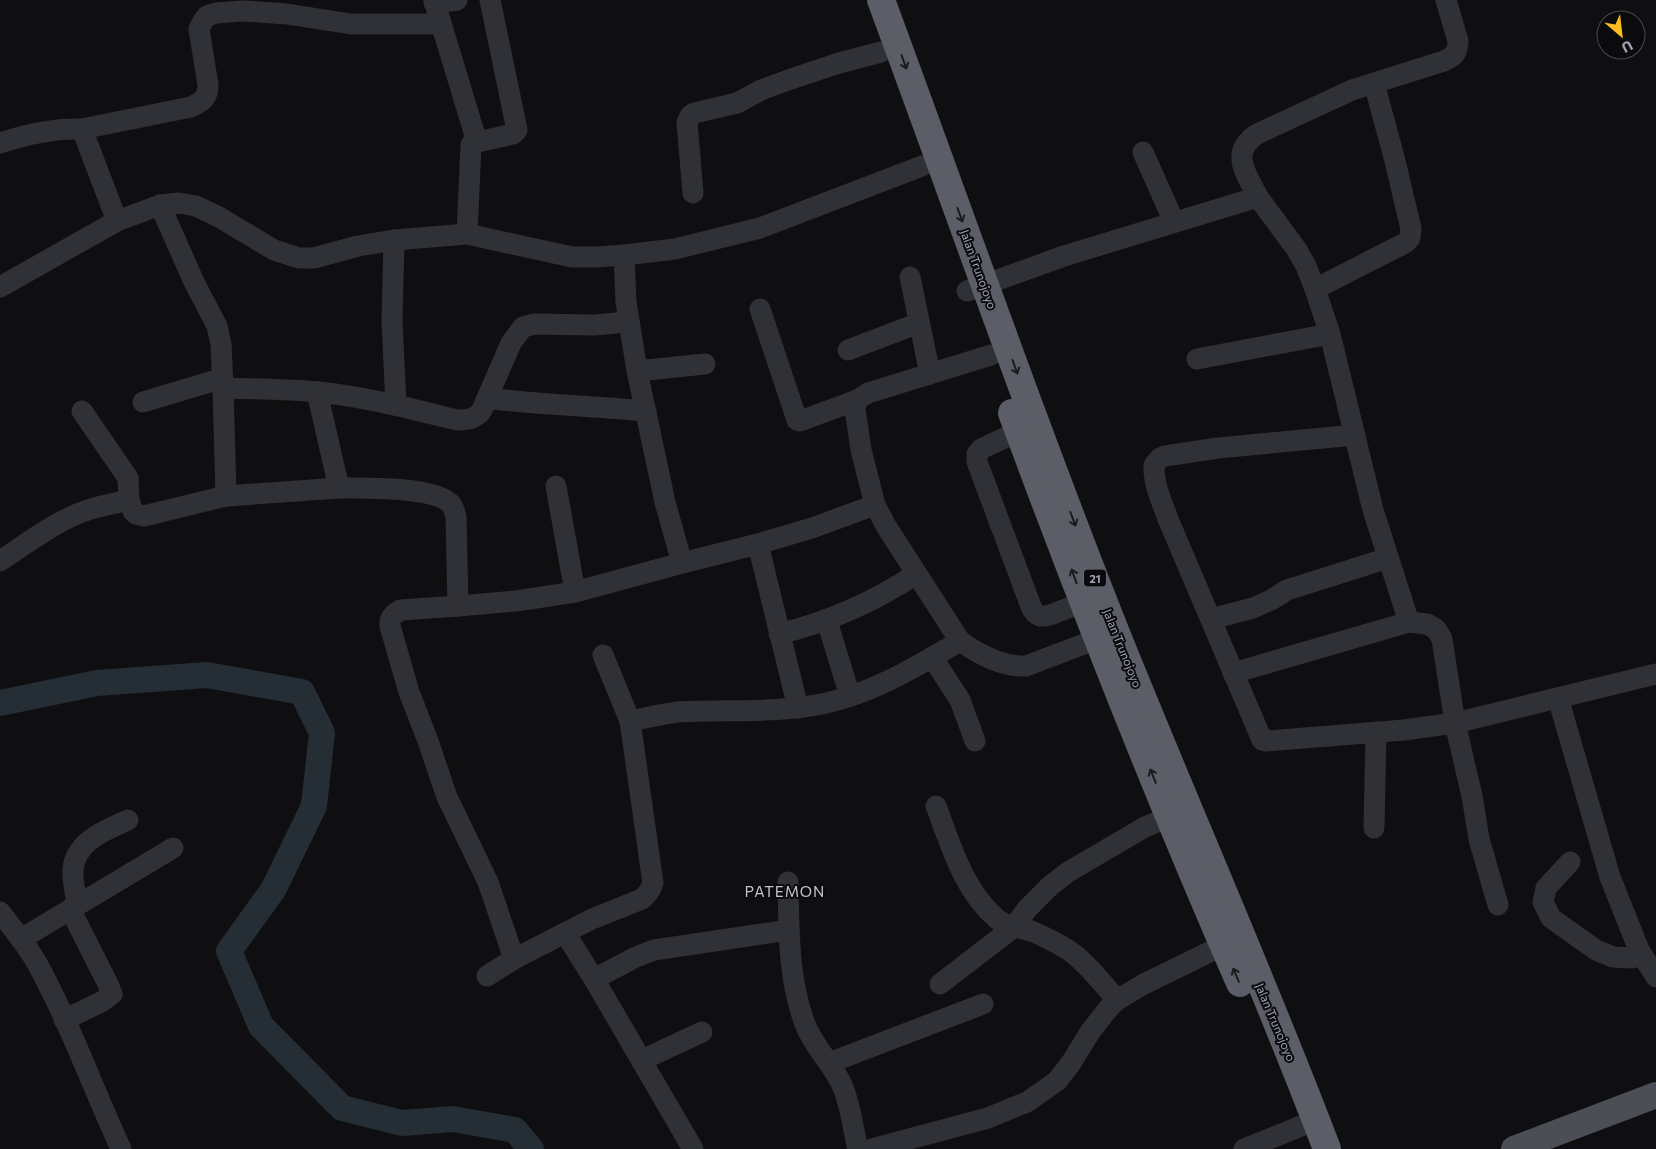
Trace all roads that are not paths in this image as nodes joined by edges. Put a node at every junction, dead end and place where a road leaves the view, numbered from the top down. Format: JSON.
{"nodes":[{"id":1,"x":457,"y":0,"type":"edge"},
{"id":2,"x":490,"y":0,"type":"edge"},
{"id":3,"x":862,"y":0,"type":"edge"},
{"id":4,"x":880,"y":0,"type":"edge"},
{"id":5,"x":1446,"y":0,"type":"edge"},
{"id":6,"x":434,"y":1,"type":"edge"},
{"id":7,"x":441,"y":24,"type":"junction"},
{"id":8,"x":881,"y":52,"type":"junction"},
{"id":9,"x":1374,"y":83,"type":"junction"},
{"id":10,"x":82,"y":129,"type":"junction"},
{"id":11,"x":477,"y":142,"type":"junction"},
{"id":12,"x":0,"y":143,"type":"edge"},
{"id":13,"x":1143,"y":152,"type":"dead end"},
{"id":14,"x":922,"y":166,"type":"junction"},
{"id":15,"x":693,"y":193,"type":"dead end"},
{"id":16,"x":1258,"y":197,"type":"junction"},
{"id":17,"x":160,"y":205,"type":"junction"},
{"id":18,"x":117,"y":221,"type":"junction"},
{"id":19,"x":1174,"y":222,"type":"junction"},
{"id":20,"x":467,"y":234,"type":"junction"},
{"id":21,"x":394,"y":240,"type":"junction"},
{"id":22,"x":624,"y":255,"type":"junction"},
{"id":23,"x":910,"y":277,"type":"dead end"},
{"id":24,"x":0,"y":286,"type":"edge"},
{"id":25,"x":976,"y":287,"type":"junction"},
{"id":26,"x":1315,"y":289,"type":"junction"},
{"id":27,"x":760,"y":309,"type":"dead end"},
{"id":28,"x":628,"y":322,"type":"junction"},
{"id":29,"x":919,"y":323,"type":"junction"},
{"id":30,"x":1330,"y":334,"type":"junction"},
{"id":31,"x":848,"y":350,"type":"dead end"},
{"id":32,"x":991,"y":355,"type":"junction"},
{"id":33,"x":1197,"y":358,"type":"dead end"},
{"id":34,"x":705,"y":364,"type":"dead end"},
{"id":35,"x":637,"y":371,"type":"junction"},
{"id":36,"x":930,"y":374,"type":"junction"},
{"id":37,"x":223,"y":383,"type":"junction"},
{"id":38,"x":317,"y":392,"type":"junction"},
{"id":39,"x":487,"y":398,"type":"junction"},
{"id":40,"x":857,"y":400,"type":"junction"},
{"id":41,"x":143,"y":402,"type":"dead end"},
{"id":42,"x":396,"y":405,"type":"junction"},
{"id":43,"x":82,"y":411,"type":"dead end"},
{"id":44,"x":646,"y":411,"type":"junction"},
{"id":45,"x":1028,"y":427,"type":"junction"},
{"id":46,"x":1355,"y":435,"type":"junction"},
{"id":47,"x":556,"y":486,"type":"dead end"},
{"id":48,"x":339,"y":488,"type":"junction"},
{"id":49,"x":226,"y":496,"type":"junction"},
{"id":50,"x":129,"y":500,"type":"junction"},
{"id":51,"x":875,"y":505,"type":"junction"},
{"id":52,"x":758,"y":544,"type":"junction"},
{"id":53,"x":1388,"y":558,"type":"junction"},
{"id":54,"x":0,"y":562,"type":"edge"},
{"id":55,"x":682,"y":563,"type":"junction"},
{"id":56,"x":916,"y":574,"type":"junction"},
{"id":57,"x":575,"y":592,"type":"junction"},
{"id":58,"x":1093,"y":599,"type":"junction"},
{"id":59,"x":458,"y":606,"type":"junction"},
{"id":60,"x":1211,"y":619,"type":"junction"},
{"id":61,"x":827,"y":621,"type":"junction"},
{"id":62,"x":1409,"y":622,"type":"junction"},
{"id":63,"x":779,"y":634,"type":"junction"},
{"id":64,"x":1097,"y":639,"type":"junction"},
{"id":65,"x":960,"y":641,"type":"junction"},
{"id":66,"x":604,"y":655,"type":"dead end"},
{"id":67,"x":932,"y":657,"type":"junction"},
{"id":68,"x":1233,"y":674,"type":"junction"},
{"id":69,"x":1656,"y":674,"type":"edge"},
{"id":70,"x":850,"y":696,"type":"junction"},
{"id":71,"x":1558,"y":698,"type":"junction"},
{"id":72,"x":798,"y":708,"type":"junction"},
{"id":73,"x":630,"y":721,"type":"junction"},
{"id":74,"x":1455,"y":723,"type":"junction"},
{"id":75,"x":1376,"y":732,"type":"junction"},
{"id":76,"x":975,"y":741,"type":"dead end"},
{"id":77,"x":936,"y":806,"type":"dead end"},
{"id":78,"x":1178,"y":813,"type":"junction"},
{"id":79,"x":128,"y":820,"type":"dead end"},
{"id":80,"x":1374,"y":828,"type":"dead end"},
{"id":81,"x":173,"y":848,"type":"dead end"},
{"id":82,"x":1570,"y":862,"type":"dead end"},
{"id":83,"x":788,"y":882,"type":"dead end"},
{"id":84,"x":1498,"y":906,"type":"dead end"},
{"id":85,"x":74,"y":907,"type":"junction"},
{"id":86,"x":0,"y":912,"type":"edge"},
{"id":87,"x":1014,"y":927,"type":"junction"},
{"id":88,"x":788,"y":930,"type":"junction"},
{"id":89,"x":565,"y":933,"type":"junction"},
{"id":90,"x":21,"y":939,"type":"junction"},
{"id":91,"x":1232,"y":941,"type":"junction"},
{"id":92,"x":1643,"y":956,"type":"junction"},
{"id":93,"x":514,"y":959,"type":"junction"},
{"id":94,"x":487,"y":976,"type":"dead end"},
{"id":95,"x":1656,"y":977,"type":"edge"},
{"id":96,"x":594,"y":979,"type":"junction"},
{"id":97,"x":940,"y":984,"type":"dead end"},
{"id":98,"x":1117,"y":1000,"type":"junction"},
{"id":99,"x":983,"y":1004,"type":"dead end"},
{"id":100,"x":64,"y":1020,"type":"junction"},
{"id":101,"x":702,"y":1032,"type":"dead end"},
{"id":102,"x":642,"y":1060,"type":"junction"},
{"id":103,"x":829,"y":1062,"type":"junction"},
{"id":104,"x":1656,"y":1095,"type":"edge"},
{"id":105,"x":1307,"y":1132,"type":"edge"},
{"id":106,"x":116,"y":1147,"type":"edge"},
{"id":107,"x":693,"y":1149,"type":"edge"},
{"id":108,"x":858,"y":1149,"type":"edge"},
{"id":109,"x":872,"y":1149,"type":"edge"},
{"id":110,"x":1244,"y":1149,"type":"edge"},
{"id":111,"x":1326,"y":1149,"type":"edge"},
{"id":112,"x":1514,"y":1149,"type":"edge"}],
"edges":[{"from":1,"to":6,"type":"street"},
{"from":2,"to":11,"type":"street"},
{"from":3,"to":8,"type":"highway","name":"Jalan Trunojoyo","number":"21"},
{"from":4,"to":25,"type":"highway","name":"Jalan Trunojoyo","number":"21","one_way":true},
{"from":5,"to":9,"type":"street"},
{"from":6,"to":7,"type":"street"},
{"from":7,"to":10,"type":"street"},
{"from":7,"to":11,"type":"street"},
{"from":8,"to":14,"type":"highway","name":"Jalan Trunojoyo","number":"21"},
{"from":8,"to":15,"type":"street"},
{"from":9,"to":16,"type":"street"},
{"from":9,"to":26,"type":"street"},
{"from":10,"to":12,"type":"street"},
{"from":10,"to":18,"type":"street"},
{"from":11,"to":20,"type":"street"},
{"from":13,"to":19,"type":"street"},
{"from":14,"to":22,"type":"street"},
{"from":14,"to":25,"type":"highway","name":"Jalan Trunojoyo","number":"21"},
{"from":16,"to":19,"type":"street"},
{"from":16,"to":26,"type":"street"},
{"from":17,"to":18,"type":"street"},
{"from":17,"to":21,"type":"street"},
{"from":17,"to":37,"type":"street"},
{"from":18,"to":24,"type":"street"},
{"from":19,"to":25,"type":"street"},
{"from":20,"to":21,"type":"street"},
{"from":20,"to":22,"type":"street"},
{"from":21,"to":42,"type":"street"},
{"from":22,"to":28,"type":"street"},
{"from":23,"to":29,"type":"street"},
{"from":25,"to":32,"type":"highway","name":"Jalan Trunojoyo","number":"21"},
{"from":25,"to":45,"type":"highway","name":"Jalan Trunojoyo","number":"21","one_way":true},
{"from":26,"to":30,"type":"street"},
{"from":27,"to":40,"type":"street"},
{"from":28,"to":35,"type":"street"},
{"from":28,"to":39,"type":"street"},
{"from":29,"to":31,"type":"street"},
{"from":29,"to":36,"type":"street"},
{"from":30,"to":33,"type":"street"},
{"from":30,"to":46,"type":"street"},
{"from":32,"to":36,"type":"street"},
{"from":32,"to":45,"type":"highway","name":"Jalan Trunojoyo","number":"21"},
{"from":34,"to":35,"type":"street"},
{"from":35,"to":44,"type":"street"},
{"from":36,"to":40,"type":"street"},
{"from":37,"to":38,"type":"street"},
{"from":37,"to":41,"type":"street"},
{"from":37,"to":49,"type":"street"},
{"from":38,"to":42,"type":"street"},
{"from":38,"to":48,"type":"street"},
{"from":39,"to":42,"type":"street"},
{"from":39,"to":44,"type":"street"},
{"from":40,"to":51,"type":"street"},
{"from":43,"to":50,"type":"street"},
{"from":44,"to":55,"type":"street"},
{"from":45,"to":58,"type":"highway","name":"Jalan Trunojoyo","number":"21"},
{"from":45,"to":58,"type":"street"},
{"from":46,"to":53,"type":"street"},
{"from":46,"to":60,"type":"street"},
{"from":47,"to":57,"type":"street"},
{"from":48,"to":49,"type":"street"},
{"from":48,"to":59,"type":"street"},
{"from":49,"to":50,"type":"street"},
{"from":50,"to":54,"type":"street"},
{"from":51,"to":52,"type":"street"},
{"from":51,"to":56,"type":"street"},
{"from":52,"to":55,"type":"street"},
{"from":52,"to":63,"type":"street"},
{"from":53,"to":60,"type":"street"},
{"from":53,"to":62,"type":"street"},
{"from":55,"to":57,"type":"street"},
{"from":56,"to":61,"type":"street"},
{"from":56,"to":65,"type":"street"},
{"from":57,"to":59,"type":"street"},
{"from":58,"to":64,"type":"highway","name":"Jalan Trunojoyo","number":"21"},
{"from":58,"to":78,"type":"highway","name":"Jalan Trunojoyo","number":"21"},
{"from":59,"to":93,"type":"street"},
{"from":60,"to":68,"type":"street"},
{"from":61,"to":63,"type":"street"},
{"from":61,"to":70,"type":"street"},
{"from":62,"to":68,"type":"street"},
{"from":62,"to":74,"type":"street"},
{"from":63,"to":72,"type":"street"},
{"from":64,"to":65,"type":"street"},
{"from":78,"to":64,"type":"highway","name":"Jalan Trunojoyo","number":"21","one_way":true},
{"from":65,"to":67,"type":"street"},
{"from":66,"to":73,"type":"street"},
{"from":67,"to":70,"type":"street"},
{"from":67,"to":76,"type":"street"},
{"from":68,"to":75,"type":"street"},
{"from":69,"to":71,"type":"street"},
{"from":70,"to":72,"type":"street"},
{"from":71,"to":74,"type":"street"},
{"from":71,"to":92,"type":"street"},
{"from":72,"to":73,"type":"street"},
{"from":73,"to":89,"type":"street"},
{"from":74,"to":75,"type":"street"},
{"from":74,"to":84,"type":"street"},
{"from":75,"to":80,"type":"street"},
{"from":77,"to":87,"type":"street"},
{"from":78,"to":87,"type":"street"},
{"from":78,"to":91,"type":"highway","name":"Jalan Trunojoyo","number":"21"},
{"from":79,"to":85,"type":"street"},
{"from":81,"to":85,"type":"street"},
{"from":82,"to":92,"type":"street"},
{"from":83,"to":88,"type":"street"},
{"from":85,"to":90,"type":"street"},
{"from":85,"to":100,"type":"street"},
{"from":86,"to":90,"type":"street"},
{"from":87,"to":97,"type":"street"},
{"from":87,"to":98,"type":"street"},
{"from":88,"to":96,"type":"street"},
{"from":88,"to":103,"type":"street"},
{"from":89,"to":93,"type":"street"},
{"from":89,"to":96,"type":"street"},
{"from":90,"to":100,"type":"street"},
{"from":91,"to":98,"type":"street"},
{"from":91,"to":105,"type":"highway","name":"Jalan Trunojoyo","number":"21"},
{"from":92,"to":95,"type":"street"},
{"from":93,"to":94,"type":"street"},
{"from":96,"to":102,"type":"street"},
{"from":98,"to":109,"type":"street"},
{"from":99,"to":103,"type":"street"},
{"from":100,"to":106,"type":"street"},
{"from":101,"to":102,"type":"street"},
{"from":102,"to":107,"type":"street"},
{"from":103,"to":108,"type":"street"},
{"from":104,"to":112,"type":"main road"},
{"from":105,"to":110,"type":"street"},
{"from":105,"to":111,"type":"highway","name":"Jalan Trunojoyo","number":"21"}]}
